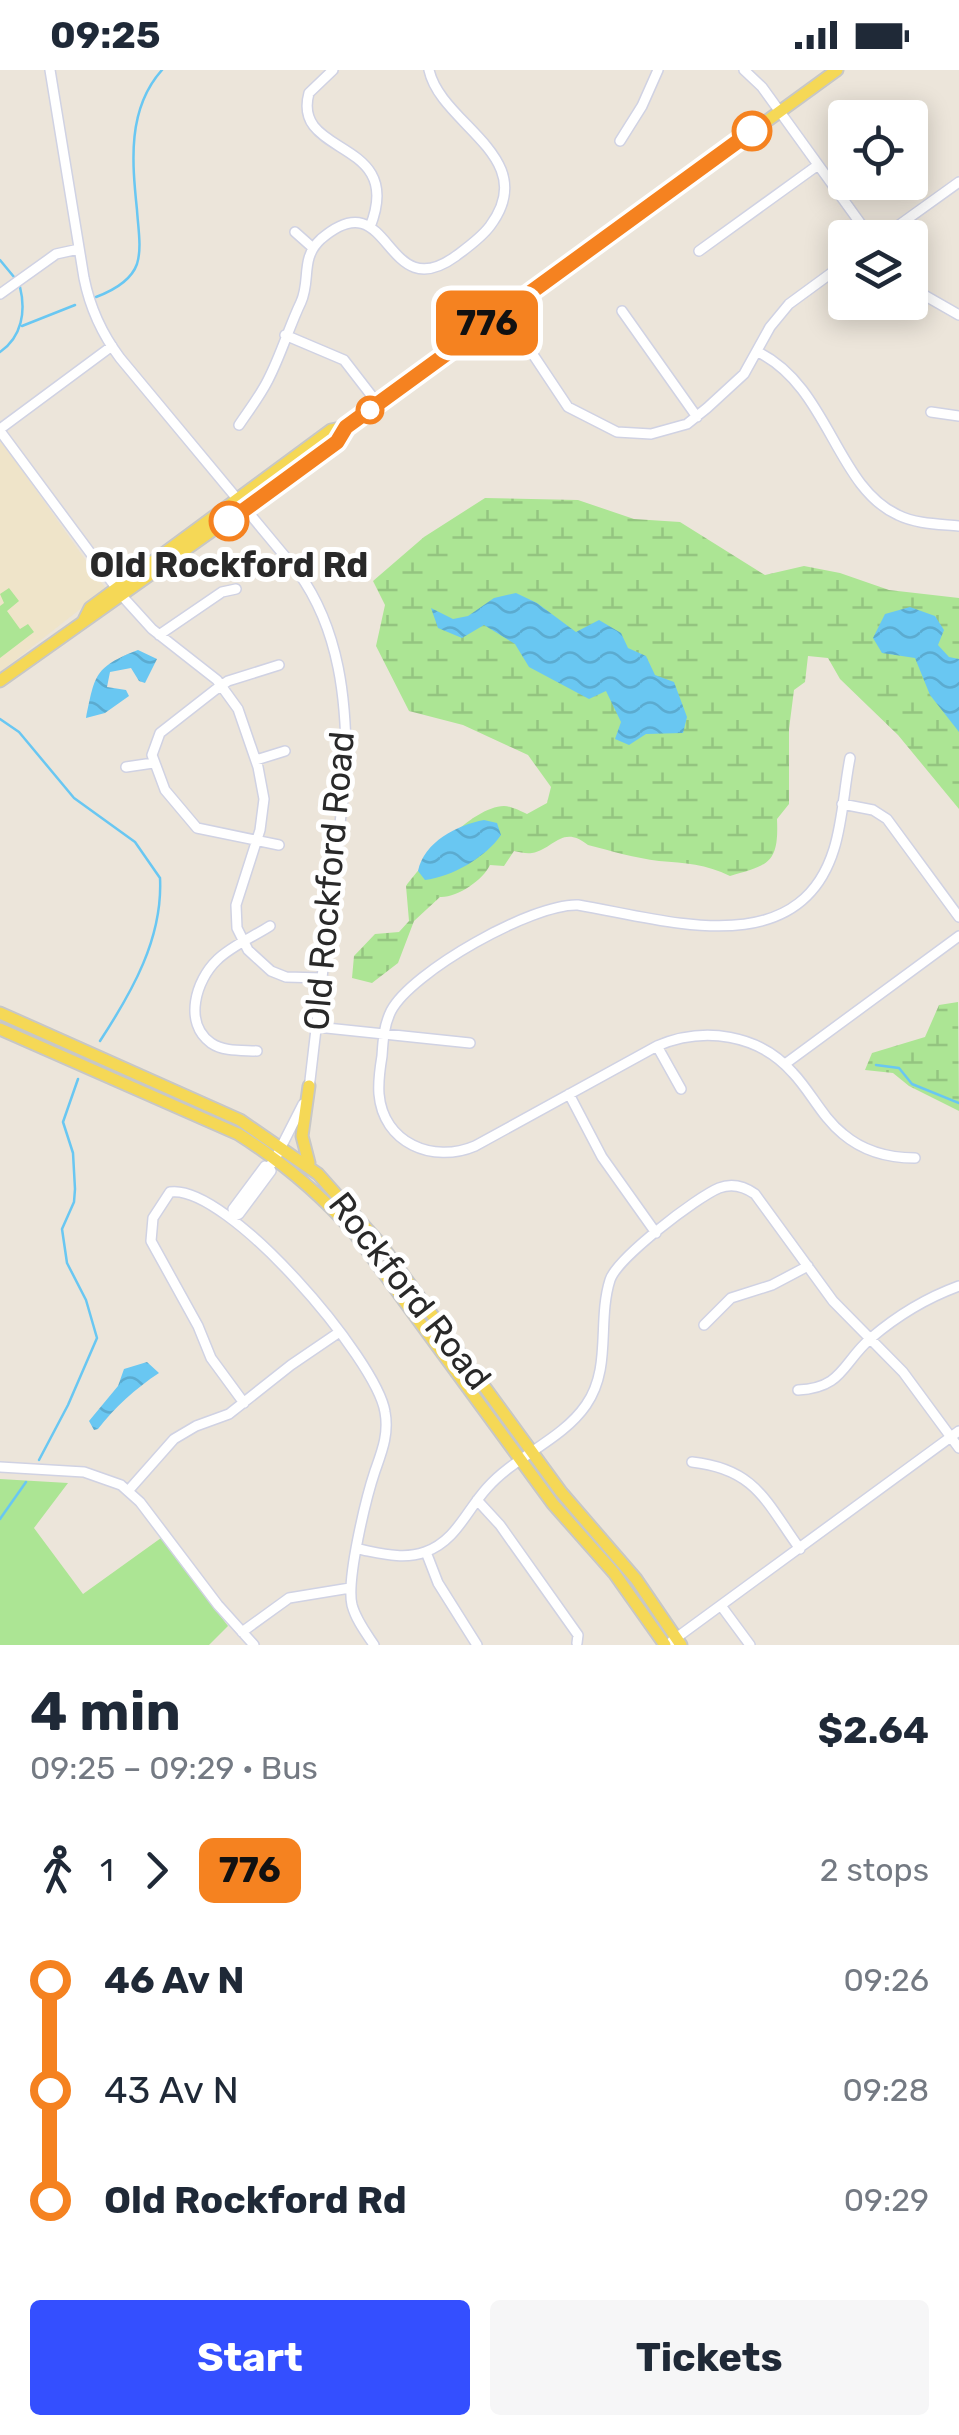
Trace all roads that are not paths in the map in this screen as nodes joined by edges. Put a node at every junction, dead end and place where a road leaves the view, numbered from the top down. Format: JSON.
{"nodes":[{"id":1,"x":50,"y":70,"type":"edge"},
{"id":2,"x":332,"y":70,"type":"edge"},
{"id":3,"x":430,"y":70,"type":"edge"},
{"id":4,"x":658,"y":70,"type":"edge"},
{"id":5,"x":744,"y":70,"type":"edge"},
{"id":6,"x":838,"y":70,"type":"edge"},
{"id":7,"x":779,"y":112,"type":"junction"},
{"id":8,"x":620,"y":141,"type":"dead end"},
{"id":9,"x":818,"y":165,"type":"junction"},
{"id":10,"x":959,"y":182,"type":"edge"},
{"id":11,"x":857,"y":220,"type":"edge"},
{"id":12,"x":906,"y":220,"type":"edge"},
{"id":13,"x":370,"y":227,"type":"junction"},
{"id":14,"x":295,"y":232,"type":"dead end"},
{"id":15,"x":313,"y":248,"type":"junction"},
{"id":16,"x":79,"y":249,"type":"junction"},
{"id":17,"x":698,"y":252,"type":"dead end"},
{"id":18,"x":828,"y":275,"type":"edge"},
{"id":19,"x":0,"y":294,"type":"edge"},
{"id":20,"x":928,"y":297,"type":"edge"},
{"id":21,"x":504,"y":311,"type":"junction"},
{"id":22,"x":622,"y":311,"type":"dead end"},
{"id":23,"x":959,"y":315,"type":"edge"},
{"id":24,"x":284,"y":336,"type":"junction"},
{"id":25,"x":112,"y":346,"type":"junction"},
{"id":26,"x":758,"y":352,"type":"junction"},
{"id":27,"x":378,"y":404,"type":"junction"},
{"id":28,"x":931,"y":412,"type":"dead end"},
{"id":29,"x":959,"y":416,"type":"edge"},
{"id":30,"x":697,"y":417,"type":"junction"},
{"id":31,"x":239,"y":425,"type":"dead end"},
{"id":32,"x":0,"y":430,"type":"edge"},
{"id":33,"x":240,"y":505,"type":"junction"},
{"id":34,"x":959,"y":526,"type":"edge"},
{"id":35,"x":236,"y":589,"type":"dead end"},
{"id":36,"x":119,"y":593,"type":"junction"},
{"id":37,"x":159,"y":635,"type":"junction"},
{"id":38,"x":279,"y":665,"type":"dead end"},
{"id":39,"x":0,"y":682,"type":"edge"},
{"id":40,"x":221,"y":685,"type":"junction"},
{"id":41,"x":286,"y":750,"type":"dead end"},
{"id":42,"x":850,"y":758,"type":"dead end"},
{"id":43,"x":256,"y":760,"type":"junction"},
{"id":44,"x":153,"y":763,"type":"junction"},
{"id":45,"x":126,"y":768,"type":"dead end"},
{"id":46,"x":842,"y":804,"type":"junction"},
{"id":47,"x":257,"y":840,"type":"junction"},
{"id":48,"x":278,"y":845,"type":"dead end"},
{"id":49,"x":959,"y":917,"type":"edge"},
{"id":50,"x":270,"y":926,"type":"dead end"},
{"id":51,"x":959,"y":936,"type":"edge"},
{"id":52,"x":244,"y":943,"type":"junction"},
{"id":53,"x":323,"y":978,"type":"junction"},
{"id":54,"x":0,"y":1013,"type":"edge"},
{"id":55,"x":317,"y":1027,"type":"junction"},
{"id":56,"x":0,"y":1028,"type":"edge"},
{"id":57,"x":384,"y":1033,"type":"junction"},
{"id":58,"x":470,"y":1042,"type":"dead end"},
{"id":59,"x":657,"y":1046,"type":"junction"},
{"id":60,"x":257,"y":1051,"type":"dead end"},
{"id":61,"x":785,"y":1064,"type":"junction"},
{"id":62,"x":310,"y":1086,"type":"junction"},
{"id":63,"x":681,"y":1089,"type":"dead end"},
{"id":64,"x":569,"y":1094,"type":"junction"},
{"id":65,"x":282,"y":1146,"type":"junction"},
{"id":66,"x":915,"y":1158,"type":"dead end"},
{"id":67,"x":272,"y":1163,"type":"junction"},
{"id":68,"x":318,"y":1174,"type":"junction"},
{"id":69,"x":233,"y":1216,"type":"junction"},
{"id":70,"x":656,"y":1233,"type":"junction"},
{"id":71,"x":808,"y":1266,"type":"junction"},
{"id":72,"x":959,"y":1286,"type":"edge"},
{"id":73,"x":704,"y":1325,"type":"dead end"},
{"id":74,"x":338,"y":1334,"type":"junction"},
{"id":75,"x":870,"y":1339,"type":"junction"},
{"id":76,"x":798,"y":1390,"type":"dead end"},
{"id":77,"x":244,"y":1403,"type":"junction"},
{"id":78,"x":955,"y":1434,"type":"edge"},
{"id":79,"x":959,"y":1448,"type":"edge"},
{"id":80,"x":531,"y":1450,"type":"junction"},
{"id":81,"x":519,"y":1459,"type":"junction"},
{"id":82,"x":692,"y":1462,"type":"dead end"},
{"id":83,"x":0,"y":1467,"type":"edge"},
{"id":84,"x":128,"y":1490,"type":"junction"},
{"id":85,"x":476,"y":1500,"type":"junction"},
{"id":86,"x":358,"y":1548,"type":"junction"},
{"id":87,"x":800,"y":1550,"type":"junction"},
{"id":88,"x":426,"y":1552,"type":"junction"},
{"id":89,"x":350,"y":1588,"type":"junction"},
{"id":90,"x":722,"y":1607,"type":"junction"},
{"id":91,"x":242,"y":1632,"type":"junction"},
{"id":92,"x":577,"y":1643,"type":"edge"},
{"id":93,"x":672,"y":1643,"type":"edge"},
{"id":94,"x":254,"y":1645,"type":"edge"},
{"id":95,"x":374,"y":1645,"type":"edge"},
{"id":96,"x":477,"y":1645,"type":"edge"},
{"id":97,"x":750,"y":1645,"type":"edge"}],
"edges":[{"from":1,"to":16,"type":"street","name":"Old Rockford Road"},
{"from":2,"to":13,"type":"street"},
{"from":3,"to":13,"type":"street"},
{"from":4,"to":8,"type":"street"},
{"from":5,"to":7,"type":"street"},
{"from":6,"to":7,"type":"main road"},
{"from":7,"to":9,"type":"street"},
{"from":7,"to":21,"type":"main road"},
{"from":9,"to":11,"type":"street"},
{"from":9,"to":17,"type":"street"},
{"from":10,"to":12,"type":"street"},
{"from":13,"to":15,"type":"street"},
{"from":14,"to":15,"type":"street"},
{"from":15,"to":24,"type":"street"},
{"from":16,"to":19,"type":"street"},
{"from":16,"to":25,"type":"street","name":"Old Rockford Road"},
{"from":18,"to":26,"type":"street"},
{"from":20,"to":23,"type":"street"},
{"from":21,"to":27,"type":"main road"},
{"from":21,"to":30,"type":"street"},
{"from":22,"to":30,"type":"street"},
{"from":24,"to":27,"type":"street"},
{"from":24,"to":31,"type":"street"},
{"from":25,"to":32,"type":"street"},
{"from":25,"to":33,"type":"street","name":"Old Rockford Road"},
{"from":26,"to":30,"type":"street"},
{"from":26,"to":34,"type":"street"},
{"from":27,"to":33,"type":"main road"},
{"from":28,"to":29,"type":"street"},
{"from":32,"to":36,"type":"street"},
{"from":33,"to":36,"type":"main road"},
{"from":33,"to":53,"type":"street","name":"Old Rockford Road"},
{"from":35,"to":37,"type":"street"},
{"from":36,"to":37,"type":"street"},
{"from":36,"to":39,"type":"main road"},
{"from":37,"to":40,"type":"street"},
{"from":38,"to":40,"type":"street"},
{"from":40,"to":43,"type":"street"},
{"from":40,"to":44,"type":"street"},
{"from":41,"to":43,"type":"street"},
{"from":42,"to":46,"type":"street"},
{"from":43,"to":47,"type":"street"},
{"from":44,"to":45,"type":"street"},
{"from":44,"to":47,"type":"street"},
{"from":46,"to":49,"type":"street"},
{"from":46,"to":57,"type":"street"},
{"from":47,"to":48,"type":"street"},
{"from":47,"to":52,"type":"street"},
{"from":50,"to":52,"type":"street"},
{"from":51,"to":61,"type":"street"},
{"from":52,"to":53,"type":"street"},
{"from":52,"to":60,"type":"street"},
{"from":53,"to":55,"type":"street","name":"Old Rockford Road"},
{"from":54,"to":65,"type":"main road","name":"Rockford Road"},
{"from":55,"to":57,"type":"street"},
{"from":55,"to":62,"type":"street","name":"Old Rockford Road"},
{"from":56,"to":67,"type":"main road","name":"Rockford Road"},
{"from":57,"to":58,"type":"street"},
{"from":57,"to":64,"type":"street"},
{"from":59,"to":61,"type":"street"},
{"from":59,"to":63,"type":"street"},
{"from":59,"to":64,"type":"street"},
{"from":61,"to":66,"type":"street"},
{"from":62,"to":65,"type":"street","name":"Old Rockford Road"},
{"from":62,"to":68,"type":"main road"},
{"from":64,"to":70,"type":"street"},
{"from":65,"to":67,"type":"street","name":"Old Rockford Road"},
{"from":65,"to":68,"type":"main road","name":"Rockford Road"},
{"from":67,"to":69,"type":"street","name":"Old Rockford Road"},
{"from":67,"to":81,"type":"main road","name":"Rockford Road"},
{"from":68,"to":80,"type":"main road","name":"Rockford Road"},
{"from":69,"to":74,"type":"street"},
{"from":69,"to":77,"type":"street"},
{"from":70,"to":71,"type":"street"},
{"from":70,"to":80,"type":"street"},
{"from":71,"to":73,"type":"street"},
{"from":71,"to":75,"type":"street"},
{"from":72,"to":75,"type":"street"},
{"from":74,"to":77,"type":"street"},
{"from":74,"to":86,"type":"street"},
{"from":75,"to":76,"type":"street"},
{"from":75,"to":78,"type":"street"},
{"from":77,"to":84,"type":"street"},
{"from":78,"to":79,"type":"street"},
{"from":78,"to":87,"type":"street"},
{"from":80,"to":81,"type":"street"},
{"from":80,"to":93,"type":"main road","name":"Rockford Road"},
{"from":81,"to":85,"type":"street"},
{"from":81,"to":93,"type":"main road","name":"Rockford Road"},
{"from":82,"to":87,"type":"street"},
{"from":83,"to":84,"type":"street"},
{"from":84,"to":91,"type":"street"},
{"from":85,"to":88,"type":"street"},
{"from":85,"to":92,"type":"street"},
{"from":86,"to":88,"type":"street"},
{"from":86,"to":89,"type":"street"},
{"from":87,"to":90,"type":"street"},
{"from":88,"to":96,"type":"street"},
{"from":89,"to":91,"type":"street"},
{"from":89,"to":95,"type":"street"},
{"from":90,"to":93,"type":"street"},
{"from":90,"to":97,"type":"street"},
{"from":91,"to":94,"type":"street"}]}
